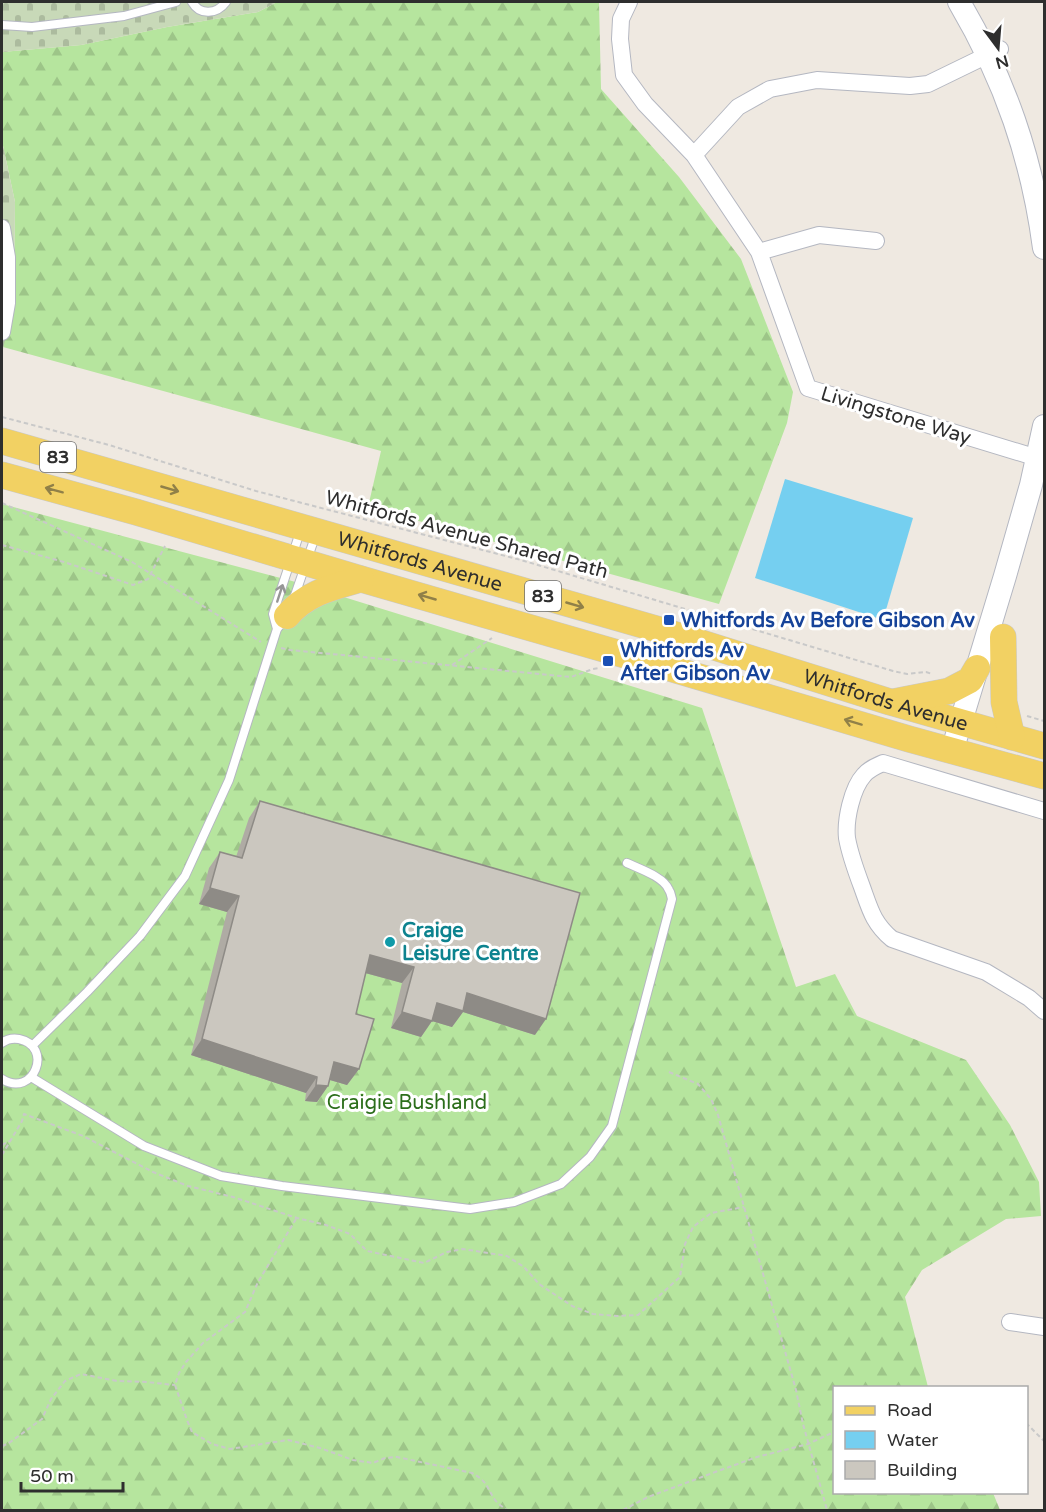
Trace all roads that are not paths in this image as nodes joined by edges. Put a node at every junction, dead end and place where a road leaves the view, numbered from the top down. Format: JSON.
{"nodes":[{"id":1,"x":176,"y":2,"type":"edge"},
{"id":2,"x":192,"y":2,"type":"edge"},
{"id":3,"x":226,"y":2,"type":"edge"},
{"id":4,"x":629,"y":2,"type":"edge"},
{"id":5,"x":959,"y":2,"type":"edge"},
{"id":6,"x":975,"y":2,"type":"edge"},
{"id":7,"x":2,"y":26,"type":"edge"},
{"id":8,"x":994,"y":52,"type":"junction"},
{"id":9,"x":694,"y":155,"type":"junction"},
{"id":10,"x":1044,"y":176,"type":"edge"},
{"id":11,"x":2,"y":228,"type":"edge"},
{"id":12,"x":876,"y":241,"type":"dead end"},
{"id":13,"x":1044,"y":248,"type":"edge"},
{"id":14,"x":759,"y":252,"type":"junction"},
{"id":15,"x":2,"y":332,"type":"edge"},
{"id":16,"x":1044,"y":426,"type":"edge"},
{"id":17,"x":2,"y":441,"type":"edge"},
{"id":18,"x":1040,"y":459,"type":"edge"},
{"id":19,"x":2,"y":475,"type":"edge"},
{"id":20,"x":1044,"y":483,"type":"edge"},
{"id":21,"x":309,"y":529,"type":"junction"},
{"id":22,"x":299,"y":560,"type":"junction"},
{"id":23,"x":360,"y":579,"type":"junction"},
{"id":24,"x":282,"y":622,"type":"junction"},
{"id":25,"x":1003,"y":637,"type":"junction"},
{"id":26,"x":977,"y":668,"type":"junction"},
{"id":27,"x":890,"y":702,"type":"junction"},
{"id":28,"x":968,"y":725,"type":"junction"},
{"id":29,"x":1012,"y":737,"type":"junction"},
{"id":30,"x":1044,"y":746,"type":"edge"},
{"id":31,"x":959,"y":753,"type":"junction"},
{"id":32,"x":1044,"y":776,"type":"edge"},
{"id":33,"x":1044,"y":811,"type":"edge"},
{"id":34,"x":627,"y":863,"type":"dead end"},
{"id":35,"x":1044,"y":1011,"type":"edge"},
{"id":36,"x":2,"y":1043,"type":"edge"},
{"id":37,"x":32,"y":1046,"type":"junction"},
{"id":38,"x":31,"y":1077,"type":"junction"},
{"id":39,"x":2,"y":1079,"type":"edge"},
{"id":40,"x":1010,"y":1322,"type":"dead end"},
{"id":41,"x":1044,"y":1327,"type":"edge"}],
"edges":[{"from":1,"to":7,"type":"lane"},
{"from":2,"to":3,"type":"lane"},
{"from":4,"to":9,"type":"street","name":"Livingstone Way"},
{"from":5,"to":8,"type":"main road"},
{"from":6,"to":8,"type":"main road"},
{"from":8,"to":9,"type":"street"},
{"from":8,"to":10,"type":"main road"},
{"from":8,"to":13,"type":"main road"},
{"from":9,"to":14,"type":"street","name":"Livingstone Way"},
{"from":11,"to":15,"type":"street"},
{"from":12,"to":14,"type":"street"},
{"from":14,"to":18,"type":"street","name":"Livingstone Way"},
{"from":16,"to":18,"type":"main road"},
{"from":17,"to":21,"type":"main road","name":"Whitfords Avenue","number":"83","one_way":true},
{"from":18,"to":26,"type":"main road"},
{"from":22,"to":19,"type":"main road","name":"Whitfords Avenue","number":"83","one_way":true},
{"from":20,"to":25,"type":"main road"},
{"from":21,"to":22,"type":"lane"},
{"from":21,"to":22,"type":"lane"},
{"from":21,"to":27,"type":"main road","name":"Whitfords Avenue","number":"83","one_way":true},
{"from":22,"to":23,"type":"main road","name":"Whitfords Avenue","number":"83"},
{"from":22,"to":24,"type":"lane"},
{"from":24,"to":22,"type":"lane","one_way":true},
{"from":23,"to":24,"type":"main road"},
{"from":31,"to":23,"type":"main road","name":"Whitfords Avenue","number":"83","one_way":true},
{"from":24,"to":37,"type":"lane"},
{"from":25,"to":28,"type":"main road"},
{"from":25,"to":29,"type":"main road"},
{"from":26,"to":27,"type":"main road"},
{"from":26,"to":28,"type":"main road"},
{"from":27,"to":28,"type":"main road","name":"Whitfords Avenue","number":"83"},
{"from":28,"to":29,"type":"main road","name":"Whitfords Avenue","number":"83"},
{"from":28,"to":31,"type":"main road"},
{"from":29,"to":30,"type":"main road","name":"Whitfords Avenue","number":"83"},
{"from":31,"to":32,"type":"main road","name":"Whitfords Avenue","number":"83"},
{"from":33,"to":35,"type":"street"},
{"from":34,"to":38,"type":"lane"},
{"from":36,"to":37,"type":"lane"},
{"from":37,"to":38,"type":"lane"},
{"from":38,"to":39,"type":"lane"},
{"from":40,"to":41,"type":"street"}]}
